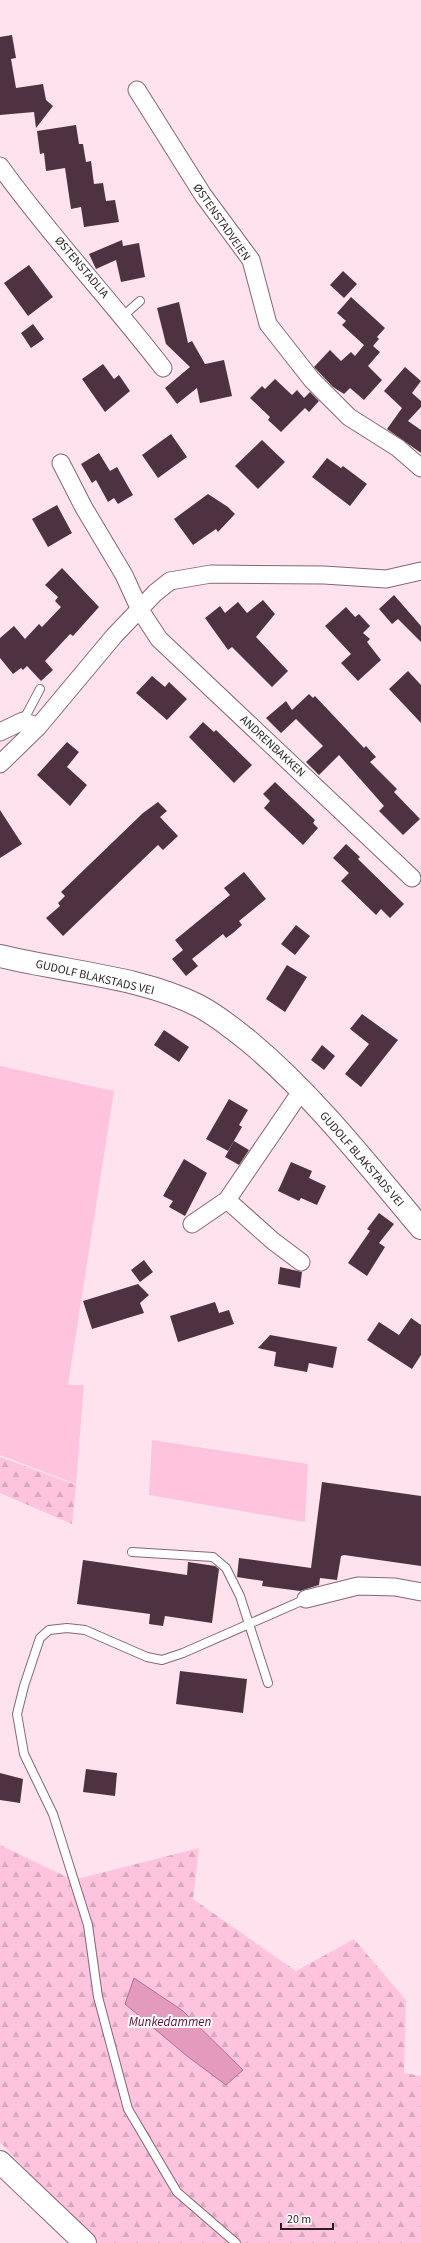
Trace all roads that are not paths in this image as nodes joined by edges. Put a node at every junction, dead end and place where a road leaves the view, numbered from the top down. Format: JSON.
{"nodes":[{"id":1,"x":137,"y":90,"type":"dead end"},
{"id":2,"x":0,"y":166,"type":"edge"},
{"id":3,"x":140,"y":301,"type":"dead end"},
{"id":4,"x":123,"y":316,"type":"junction"},
{"id":5,"x":163,"y":368,"type":"dead end"},
{"id":6,"x":61,"y":463,"type":"dead end"},
{"id":7,"x":421,"y":468,"type":"edge"},
{"id":8,"x":421,"y":571,"type":"edge"},
{"id":9,"x":140,"y":610,"type":"junction"},
{"id":10,"x":40,"y":689,"type":"dead end"},
{"id":11,"x":30,"y":724,"type":"junction"},
{"id":12,"x":0,"y":732,"type":"edge"},
{"id":13,"x":0,"y":764,"type":"edge"},
{"id":14,"x":412,"y":878,"type":"dead end"},
{"id":15,"x":0,"y":956,"type":"edge"},
{"id":16,"x":302,"y":1090,"type":"junction"},
{"id":17,"x":227,"y":1200,"type":"junction"},
{"id":18,"x":192,"y":1224,"type":"dead end"},
{"id":19,"x":421,"y":1228,"type":"edge"},
{"id":20,"x":301,"y":1262,"type":"dead end"},
{"id":21,"x":132,"y":1552,"type":"dead end"},
{"id":22,"x":421,"y":1592,"type":"edge"},
{"id":23,"x":306,"y":1599,"type":"joint"},
{"id":24,"x":249,"y":1624,"type":"junction"},
{"id":25,"x":268,"y":1683,"type":"dead end"},
{"id":26,"x":0,"y":2162,"type":"edge"},
{"id":27,"x":85,"y":2243,"type":"edge"},
{"id":28,"x":236,"y":2243,"type":"edge"}],
"edges":[{"from":1,"to":7,"type":"street","name":"ØSTENSTADVEIEN"},
{"from":2,"to":4,"type":"street","name":"ØSTENSTADLIA"},
{"from":3,"to":4,"type":"lane"},
{"from":4,"to":5,"type":"street","name":"ØSTENSTADLIA"},
{"from":6,"to":9,"type":"street","name":"ANDRENBAKKEN"},
{"from":8,"to":9,"type":"street"},
{"from":9,"to":11,"type":"street"},
{"from":9,"to":14,"type":"street","name":"ANDRENBAKKEN"},
{"from":10,"to":11,"type":"lane"},
{"from":11,"to":12,"type":"street"},
{"from":11,"to":13,"type":"street"},
{"from":15,"to":16,"type":"street","name":"GUDOLF BLAKSTADS VEI"},
{"from":16,"to":17,"type":"street"},
{"from":16,"to":19,"type":"street","name":"GUDOLF BLAKSTADS VEI"},
{"from":17,"to":18,"type":"street"},
{"from":17,"to":20,"type":"street"},
{"from":21,"to":24,"type":"lane"},
{"from":22,"to":23,"type":"street"},
{"from":23,"to":24,"type":"lane"},
{"from":24,"to":25,"type":"lane"},
{"from":24,"to":28,"type":"lane"},
{"from":26,"to":27,"type":"street"}]}
